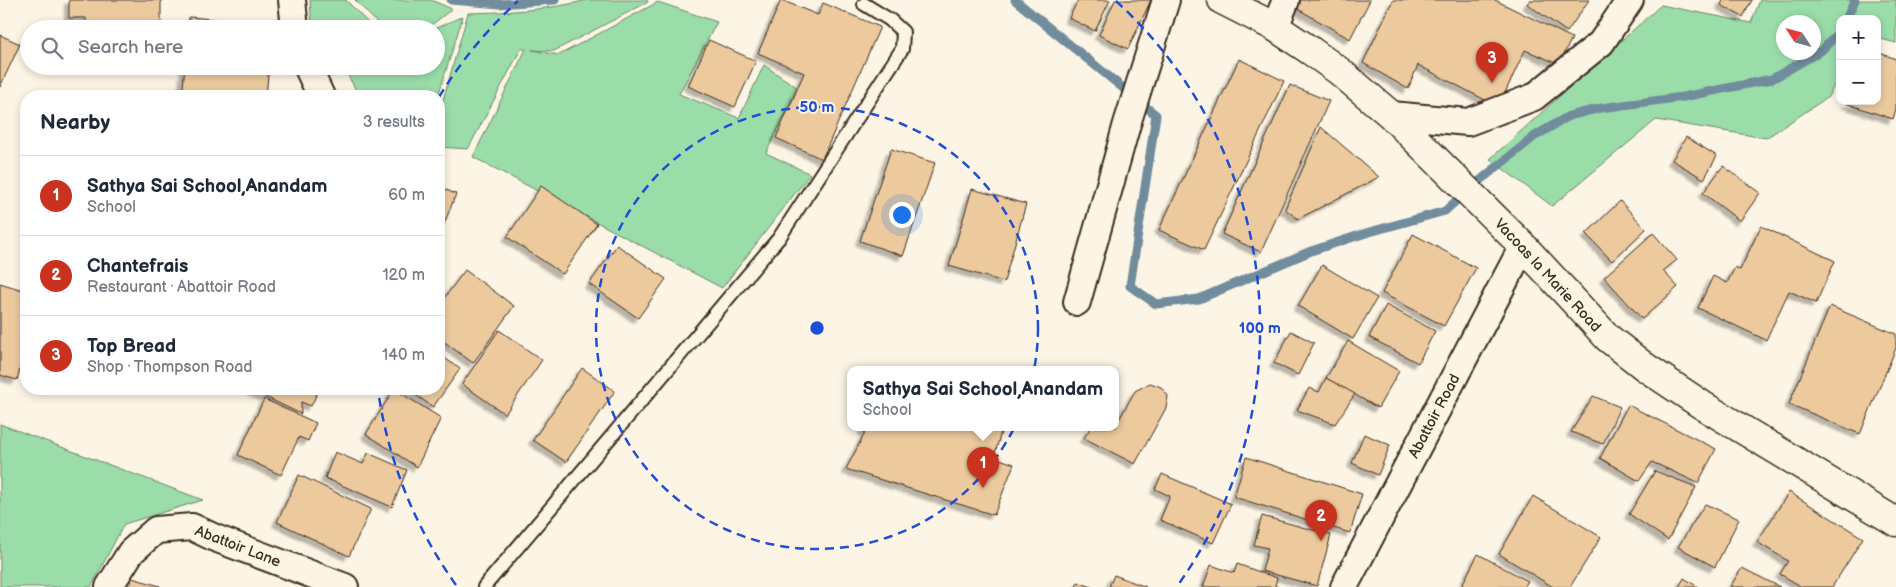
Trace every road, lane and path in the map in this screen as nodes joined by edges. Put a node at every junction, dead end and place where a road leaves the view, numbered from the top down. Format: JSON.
{"nodes":[{"id":1,"x":292,"y":0,"type":"edge"},
{"id":2,"x":1166,"y":0,"type":"edge"},
{"id":3,"x":1222,"y":0,"type":"edge"},
{"id":4,"x":1286,"y":0,"type":"edge"},
{"id":5,"x":1630,"y":0,"type":"edge"},
{"id":6,"x":864,"y":4,"type":"dead end"},
{"id":7,"x":295,"y":20,"type":"edge"},
{"id":8,"x":1274,"y":28,"type":"junction"},
{"id":9,"x":311,"y":75,"type":"edge"},
{"id":10,"x":318,"y":90,"type":"edge"},
{"id":11,"x":1391,"y":114,"type":"junction"},
{"id":12,"x":1523,"y":246,"type":"junction"},
{"id":13,"x":1077,"y":302,"type":"dead end"},
{"id":14,"x":1896,"y":522,"type":"edge"},
{"id":15,"x":109,"y":587,"type":"edge"},
{"id":16,"x":345,"y":587,"type":"edge"},
{"id":17,"x":484,"y":587,"type":"edge"},
{"id":18,"x":1344,"y":587,"type":"edge"}],
"edges":[{"from":1,"to":7,"type":"street"},
{"from":2,"to":13,"type":"street"},
{"from":3,"to":8,"type":"main road","name":"Vacoas la Marie Road"},
{"from":4,"to":8,"type":"street"},
{"from":5,"to":11,"type":"street"},
{"from":6,"to":17,"type":"lane"},
{"from":8,"to":11,"type":"main road","name":"Vacoas la Marie Road"},
{"from":9,"to":10,"type":"street"},
{"from":11,"to":12,"type":"main road","name":"Vacoas la Marie Road"},
{"from":12,"to":14,"type":"main road","name":"Vacoas la Marie Road"},
{"from":12,"to":18,"type":"street","name":"Abattoir Road"},
{"from":15,"to":16,"type":"street","name":"Abattoir Lane"}]}
